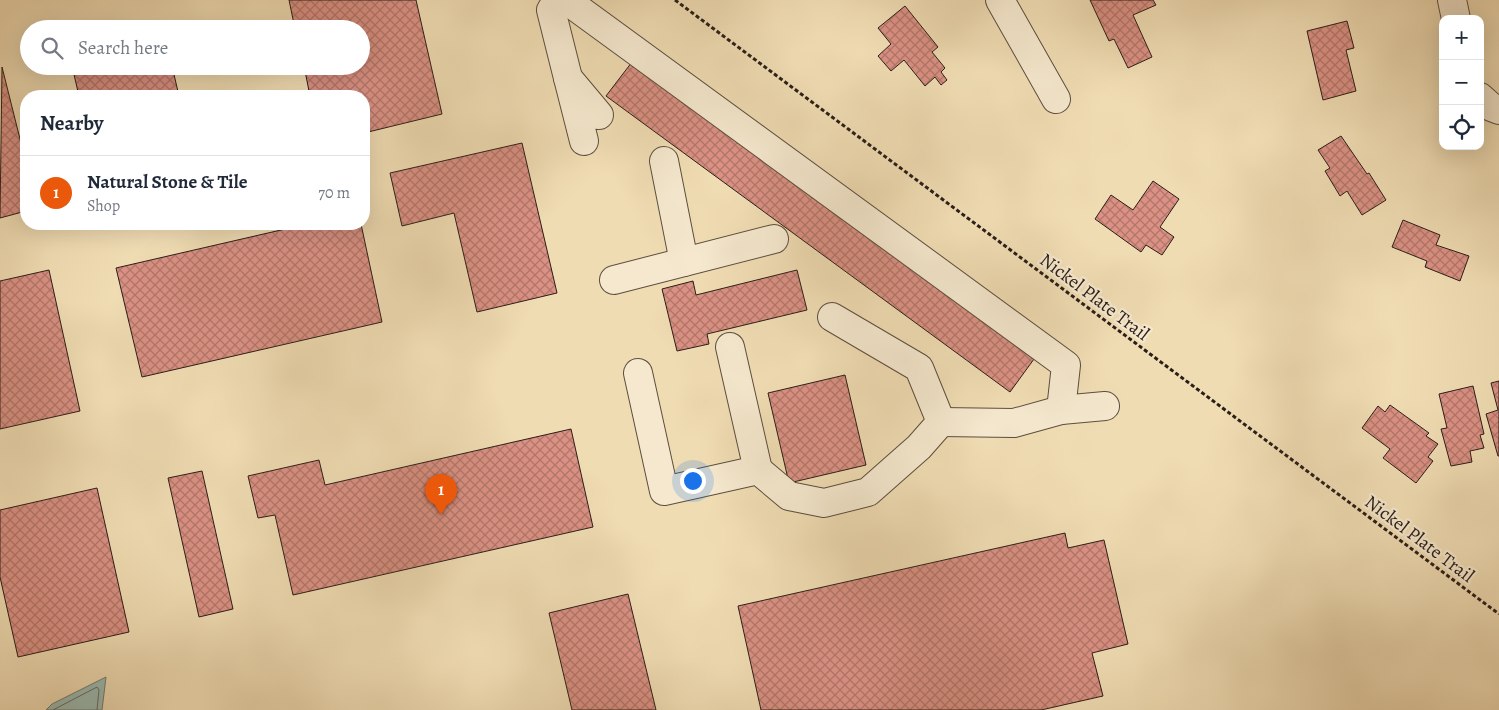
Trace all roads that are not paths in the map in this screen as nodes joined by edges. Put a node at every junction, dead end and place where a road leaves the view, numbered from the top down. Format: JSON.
{"nodes":[{"id":1,"x":558,"y":0,"type":"edge"},
{"id":2,"x":566,"y":0,"type":"edge"},
{"id":3,"x":1000,"y":0,"type":"edge"},
{"id":4,"x":1452,"y":0,"type":"edge"},
{"id":5,"x":1455,"y":15,"type":"edge"},
{"id":6,"x":568,"y":78,"type":"junction"},
{"id":7,"x":1056,"y":98,"type":"dead end"},
{"id":8,"x":599,"y":115,"type":"dead end"},
{"id":9,"x":584,"y":141,"type":"dead end"},
{"id":10,"x":664,"y":161,"type":"dead end"},
{"id":11,"x":774,"y":239,"type":"dead end"},
{"id":12,"x":684,"y":262,"type":"junction"},
{"id":13,"x":614,"y":280,"type":"dead end"},
{"id":14,"x":832,"y":317,"type":"dead end"},
{"id":15,"x":730,"y":346,"type":"dead end"},
{"id":16,"x":638,"y":373,"type":"dead end"},
{"id":17,"x":1105,"y":406,"type":"dead end"},
{"id":18,"x":1061,"y":410,"type":"junction"},
{"id":19,"x":941,"y":422,"type":"junction"},
{"id":20,"x":758,"y":470,"type":"junction"}],
"edges":[{"from":1,"to":6,"type":"street"},
{"from":2,"to":18,"type":"street"},
{"from":3,"to":7,"type":"street"},
{"from":4,"to":5,"type":"street"},
{"from":6,"to":8,"type":"street"},
{"from":6,"to":9,"type":"street"},
{"from":10,"to":12,"type":"street"},
{"from":11,"to":12,"type":"street"},
{"from":12,"to":13,"type":"street"},
{"from":14,"to":19,"type":"street"},
{"from":15,"to":20,"type":"street"},
{"from":16,"to":20,"type":"street"},
{"from":17,"to":18,"type":"street"},
{"from":18,"to":19,"type":"street"},
{"from":19,"to":20,"type":"street"}]}
